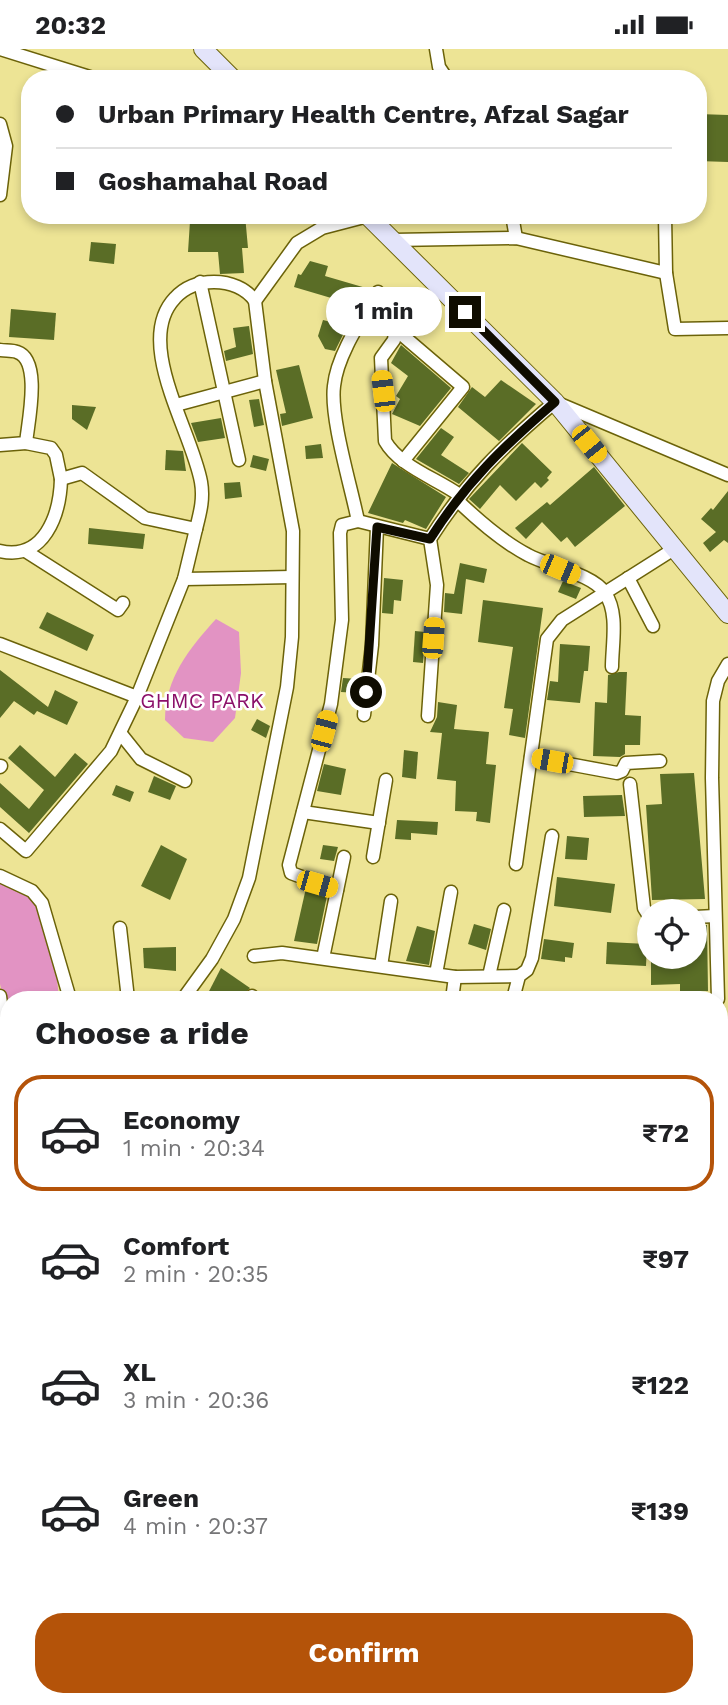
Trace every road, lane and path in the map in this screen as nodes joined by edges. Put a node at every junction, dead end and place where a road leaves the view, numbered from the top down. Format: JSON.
{"nodes":[{"id":1,"x":0,"y":49,"type":"edge"},
{"id":2,"x":203,"y":49,"type":"edge"},
{"id":3,"x":436,"y":49,"type":"edge"},
{"id":4,"x":67,"y":70,"type":"edge"},
{"id":5,"x":224,"y":70,"type":"edge"},
{"id":6,"x":441,"y":70,"type":"edge"},
{"id":7,"x":0,"y":124,"type":"edge"},
{"id":8,"x":0,"y":195,"type":"edge"},
{"id":9,"x":337,"y":224,"type":"edge"},
{"id":10,"x":376,"y":224,"type":"edge"},
{"id":11,"x":514,"y":224,"type":"edge"},
{"id":12,"x":665,"y":224,"type":"edge"},
{"id":13,"x":516,"y":238,"type":"junction"},
{"id":14,"x":393,"y":240,"type":"junction"},
{"id":15,"x":666,"y":273,"type":"junction"},
{"id":16,"x":200,"y":282,"type":"junction"},
{"id":17,"x":378,"y":292,"type":"dead end"},
{"id":18,"x":256,"y":301,"type":"junction"},
{"id":19,"x":366,"y":313,"type":"junction"},
{"id":20,"x":728,"y":328,"type":"edge"},
{"id":21,"x":401,"y":334,"type":"dead end"},
{"id":22,"x":0,"y":350,"type":"edge"},
{"id":23,"x":265,"y":381,"type":"junction"},
{"id":24,"x":223,"y":391,"type":"junction"},
{"id":25,"x":555,"y":402,"type":"junction"},
{"id":26,"x":176,"y":405,"type":"junction"},
{"id":27,"x":26,"y":443,"type":"junction"},
{"id":28,"x":0,"y":445,"type":"edge"},
{"id":29,"x":239,"y":460,"type":"dead end"},
{"id":30,"x":404,"y":461,"type":"junction"},
{"id":31,"x":728,"y":475,"type":"edge"},
{"id":32,"x":61,"y":479,"type":"junction"},
{"id":33,"x":458,"y":494,"type":"junction"},
{"id":34,"x":358,"y":521,"type":"junction"},
{"id":35,"x":377,"y":527,"type":"junction"},
{"id":36,"x":195,"y":529,"type":"junction"},
{"id":37,"x":430,"y":539,"type":"junction"},
{"id":38,"x":674,"y":549,"type":"junction"},
{"id":39,"x":0,"y":551,"type":"edge"},
{"id":40,"x":26,"y":552,"type":"junction"},
{"id":41,"x":292,"y":577,"type":"junction"},
{"id":42,"x":628,"y":578,"type":"junction"},
{"id":43,"x":184,"y":579,"type":"junction"},
{"id":44,"x":606,"y":593,"type":"junction"},
{"id":45,"x":123,"y":603,"type":"dead end"},
{"id":46,"x":728,"y":614,"type":"edge"},
{"id":47,"x":653,"y":626,"type":"dead end"},
{"id":48,"x":0,"y":644,"type":"edge"},
{"id":49,"x":728,"y":664,"type":"edge"},
{"id":50,"x":611,"y":667,"type":"dead end"},
{"id":51,"x":137,"y":697,"type":"junction"},
{"id":52,"x":364,"y":715,"type":"dead end"},
{"id":53,"x":428,"y":716,"type":"dead end"},
{"id":54,"x":121,"y":734,"type":"junction"},
{"id":55,"x":531,"y":757,"type":"junction"},
{"id":56,"x":660,"y":761,"type":"dead end"},
{"id":57,"x":386,"y":780,"type":"dead end"},
{"id":58,"x":185,"y":781,"type":"dead end"},
{"id":59,"x":630,"y":784,"type":"dead end"},
{"id":60,"x":303,"y":812,"type":"junction"},
{"id":61,"x":379,"y":823,"type":"junction"},
{"id":62,"x":0,"y":829,"type":"edge"},
{"id":63,"x":552,"y":837,"type":"dead end"},
{"id":64,"x":344,"y":857,"type":"dead end"},
{"id":65,"x":373,"y":857,"type":"dead end"},
{"id":66,"x":516,"y":864,"type":"dead end"},
{"id":67,"x":0,"y":876,"type":"edge"},
{"id":68,"x":337,"y":890,"type":"junction"},
{"id":69,"x":451,"y":892,"type":"dead end"},
{"id":70,"x":643,"y":899,"type":"edge"},
{"id":71,"x":391,"y":901,"type":"dead end"},
{"id":72,"x":719,"y":909,"type":"edge"},
{"id":73,"x":504,"y":910,"type":"dead end"},
{"id":74,"x":120,"y":928,"type":"dead end"},
{"id":75,"x":254,"y":956,"type":"dead end"},
{"id":76,"x":323,"y":958,"type":"junction"},
{"id":77,"x":381,"y":966,"type":"junction"},
{"id":78,"x":436,"y":974,"type":"junction"},
{"id":79,"x":489,"y":976,"type":"junction"},
{"id":80,"x":519,"y":976,"type":"junction"},
{"id":81,"x":455,"y":977,"type":"junction"},
{"id":82,"x":68,"y":991,"type":"edge"},
{"id":83,"x":127,"y":991,"type":"edge"},
{"id":84,"x":189,"y":991,"type":"edge"},
{"id":85,"x":453,"y":991,"type":"edge"},
{"id":86,"x":515,"y":991,"type":"edge"},
{"id":87,"x":718,"y":991,"type":"edge"}],
"edges":[{"from":1,"to":4,"type":"street"},
{"from":2,"to":5,"type":"main road"},
{"from":3,"to":6,"type":"street"},
{"from":7,"to":8,"type":"street"},
{"from":9,"to":18,"type":"street"},
{"from":10,"to":14,"type":"main road"},
{"from":11,"to":13,"type":"street"},
{"from":12,"to":15,"type":"street"},
{"from":13,"to":14,"type":"street"},
{"from":13,"to":15,"type":"street"},
{"from":14,"to":25,"type":"main road"},
{"from":15,"to":20,"type":"street"},
{"from":16,"to":18,"type":"street"},
{"from":16,"to":24,"type":"street"},
{"from":16,"to":26,"type":"street"},
{"from":17,"to":19,"type":"street"},
{"from":18,"to":23,"type":"street"},
{"from":19,"to":30,"type":"street"},
{"from":19,"to":34,"type":"street"},
{"from":21,"to":30,"type":"street"},
{"from":22,"to":27,"type":"street"},
{"from":23,"to":24,"type":"street"},
{"from":23,"to":41,"type":"street"},
{"from":24,"to":26,"type":"street"},
{"from":24,"to":29,"type":"street"},
{"from":25,"to":31,"type":"street"},
{"from":25,"to":33,"type":"street"},
{"from":25,"to":38,"type":"main road"},
{"from":26,"to":36,"type":"street"},
{"from":27,"to":28,"type":"street"},
{"from":27,"to":32,"type":"street"},
{"from":30,"to":33,"type":"street"},
{"from":32,"to":36,"type":"street"},
{"from":32,"to":40,"type":"street"},
{"from":33,"to":37,"type":"street"},
{"from":33,"to":44,"type":"street"},
{"from":34,"to":35,"type":"street"},
{"from":34,"to":60,"type":"street"},
{"from":35,"to":37,"type":"street"},
{"from":35,"to":52,"type":"street"},
{"from":36,"to":43,"type":"street"},
{"from":37,"to":53,"type":"street"},
{"from":38,"to":42,"type":"street"},
{"from":38,"to":46,"type":"main road"},
{"from":39,"to":40,"type":"street"},
{"from":40,"to":45,"type":"street"},
{"from":41,"to":43,"type":"street"},
{"from":41,"to":84,"type":"street"},
{"from":42,"to":44,"type":"street"},
{"from":42,"to":47,"type":"street"},
{"from":43,"to":51,"type":"street"},
{"from":44,"to":50,"type":"street"},
{"from":44,"to":55,"type":"street"},
{"from":48,"to":51,"type":"street"},
{"from":49,"to":72,"type":"street"},
{"from":51,"to":54,"type":"street"},
{"from":54,"to":58,"type":"street"},
{"from":54,"to":62,"type":"street"},
{"from":55,"to":56,"type":"street"},
{"from":55,"to":66,"type":"street"},
{"from":57,"to":61,"type":"street"},
{"from":59,"to":70,"type":"street"},
{"from":60,"to":61,"type":"street"},
{"from":60,"to":68,"type":"street"},
{"from":61,"to":65,"type":"street"},
{"from":63,"to":80,"type":"street"},
{"from":64,"to":68,"type":"street"},
{"from":67,"to":82,"type":"street"},
{"from":68,"to":76,"type":"street"},
{"from":69,"to":78,"type":"street"},
{"from":71,"to":77,"type":"street"},
{"from":72,"to":87,"type":"street"},
{"from":73,"to":79,"type":"street"},
{"from":74,"to":83,"type":"street"},
{"from":75,"to":76,"type":"street"},
{"from":76,"to":77,"type":"street"},
{"from":77,"to":78,"type":"street"},
{"from":78,"to":81,"type":"street"},
{"from":79,"to":80,"type":"street"},
{"from":79,"to":81,"type":"street"},
{"from":80,"to":86,"type":"street"},
{"from":81,"to":85,"type":"street"}]}
